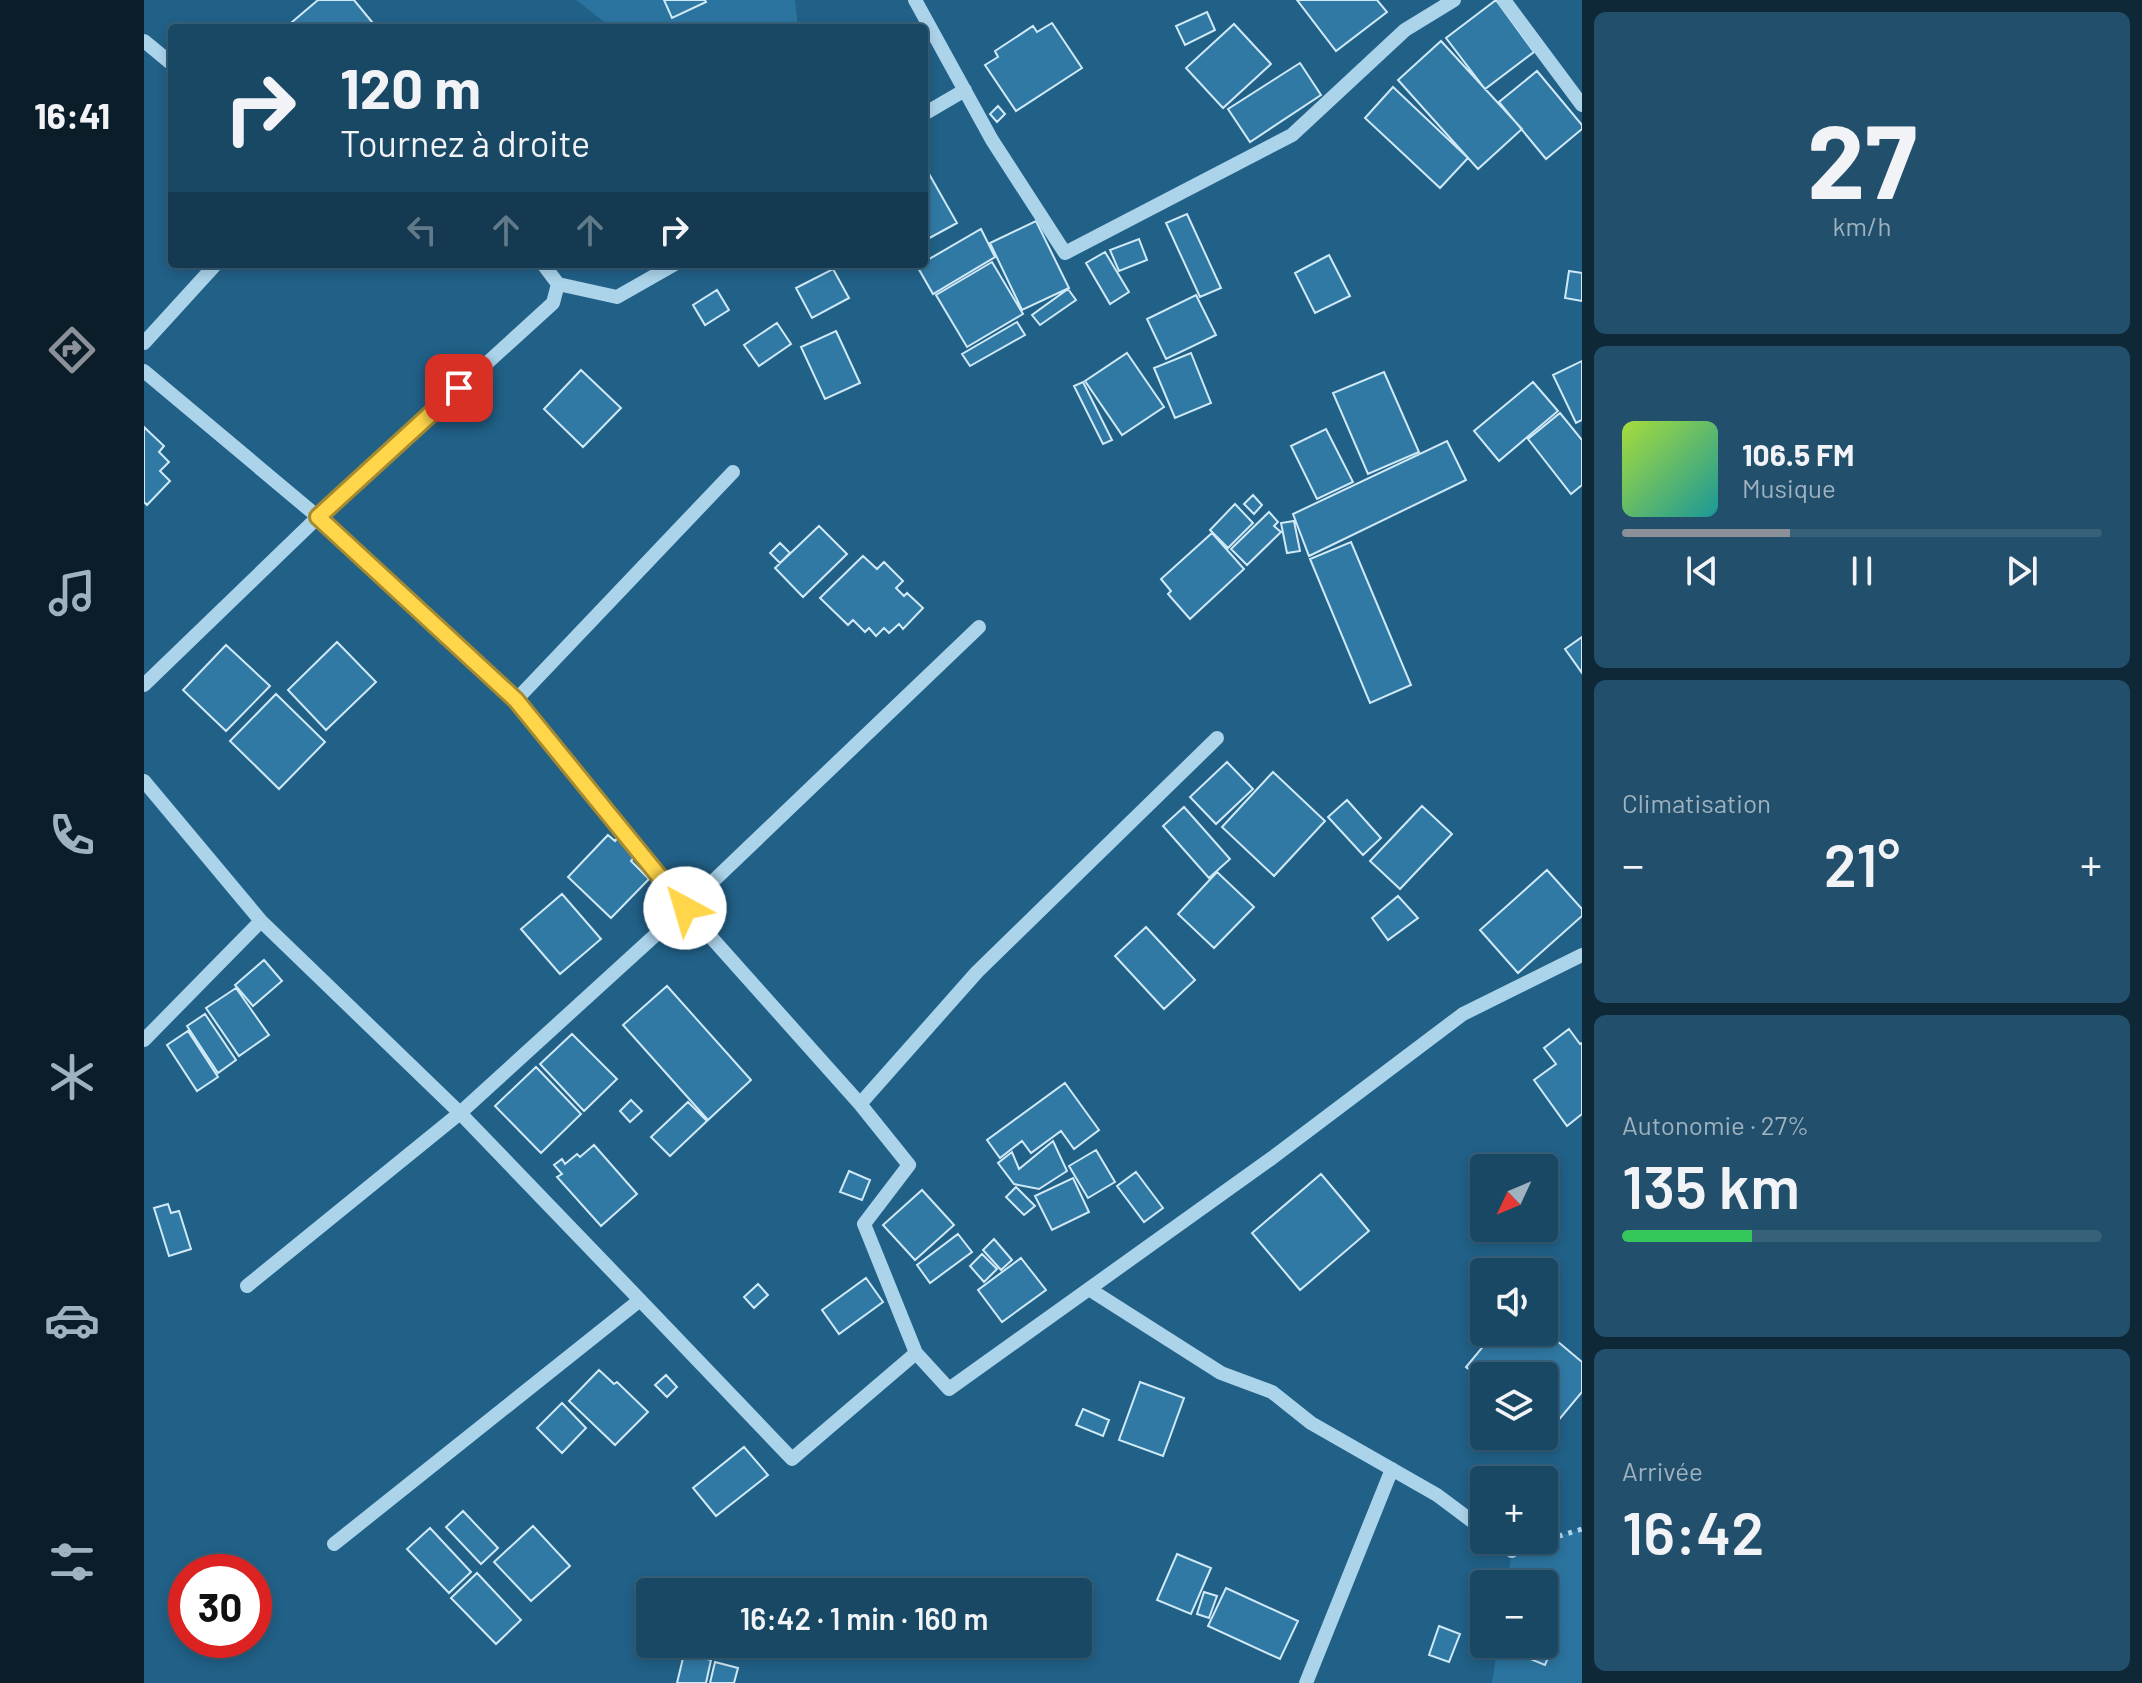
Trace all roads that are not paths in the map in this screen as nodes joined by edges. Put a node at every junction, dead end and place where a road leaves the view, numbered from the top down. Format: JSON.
{"nodes":[{"id":1,"x":915,"y":0,"type":"edge"},
{"id":2,"x":1454,"y":0,"type":"edge"},
{"id":3,"x":1504,"y":0,"type":"edge"},
{"id":4,"x":144,"y":41,"type":"edge"},
{"id":5,"x":168,"y":61,"type":"edge"},
{"id":6,"x":965,"y":90,"type":"junction"},
{"id":7,"x":1582,"y":105,"type":"edge"},
{"id":8,"x":928,"y":112,"type":"edge"},
{"id":9,"x":212,"y":268,"type":"edge"},
{"id":10,"x":546,"y":268,"type":"edge"},
{"id":11,"x":668,"y":268,"type":"edge"},
{"id":12,"x":558,"y":284,"type":"junction"},
{"id":13,"x":144,"y":343,"type":"edge"},
{"id":14,"x":144,"y":371,"type":"edge"},
{"id":15,"x":733,"y":472,"type":"dead end"},
{"id":16,"x":318,"y":517,"type":"junction"},
{"id":17,"x":979,"y":627,"type":"dead end"},
{"id":18,"x":144,"y":685,"type":"edge"},
{"id":19,"x":516,"y":700,"type":"junction"},
{"id":20,"x":1217,"y":738,"type":"dead end"},
{"id":21,"x":144,"y":781,"type":"edge"},
{"id":22,"x":685,"y":908,"type":"junction"},
{"id":23,"x":261,"y":921,"type":"junction"},
{"id":24,"x":1582,"y":955,"type":"edge"},
{"id":25,"x":144,"y":1040,"type":"edge"},
{"id":26,"x":860,"y":1104,"type":"junction"},
{"id":27,"x":460,"y":1113,"type":"junction"},
{"id":28,"x":247,"y":1286,"type":"dead end"},
{"id":29,"x":1089,"y":1289,"type":"junction"},
{"id":30,"x":640,"y":1300,"type":"junction"},
{"id":31,"x":916,"y":1353,"type":"junction"},
{"id":32,"x":1392,"y":1469,"type":"junction"},
{"id":33,"x":1470,"y":1520,"type":"edge"},
{"id":34,"x":334,"y":1544,"type":"dead end"},
{"id":35,"x":1306,"y":1683,"type":"edge"}],
"edges":[{"from":1,"to":6,"type":"street"},
{"from":2,"to":6,"type":"street"},
{"from":3,"to":7,"type":"street"},
{"from":4,"to":5,"type":"street"},
{"from":6,"to":8,"type":"street"},
{"from":9,"to":13,"type":"street"},
{"from":10,"to":12,"type":"street"},
{"from":11,"to":12,"type":"street"},
{"from":12,"to":16,"type":"street"},
{"from":14,"to":16,"type":"street"},
{"from":15,"to":19,"type":"street"},
{"from":16,"to":18,"type":"street"},
{"from":16,"to":19,"type":"street"},
{"from":17,"to":22,"type":"street"},
{"from":19,"to":22,"type":"street"},
{"from":20,"to":26,"type":"street"},
{"from":21,"to":23,"type":"street"},
{"from":22,"to":26,"type":"street"},
{"from":22,"to":27,"type":"street"},
{"from":23,"to":25,"type":"street"},
{"from":23,"to":27,"type":"street"},
{"from":24,"to":29,"type":"street"},
{"from":26,"to":31,"type":"street"},
{"from":27,"to":28,"type":"street"},
{"from":27,"to":30,"type":"street"},
{"from":29,"to":31,"type":"street"},
{"from":29,"to":32,"type":"street"},
{"from":30,"to":31,"type":"street"},
{"from":30,"to":34,"type":"street"},
{"from":32,"to":33,"type":"street"},
{"from":32,"to":35,"type":"street"}]}
